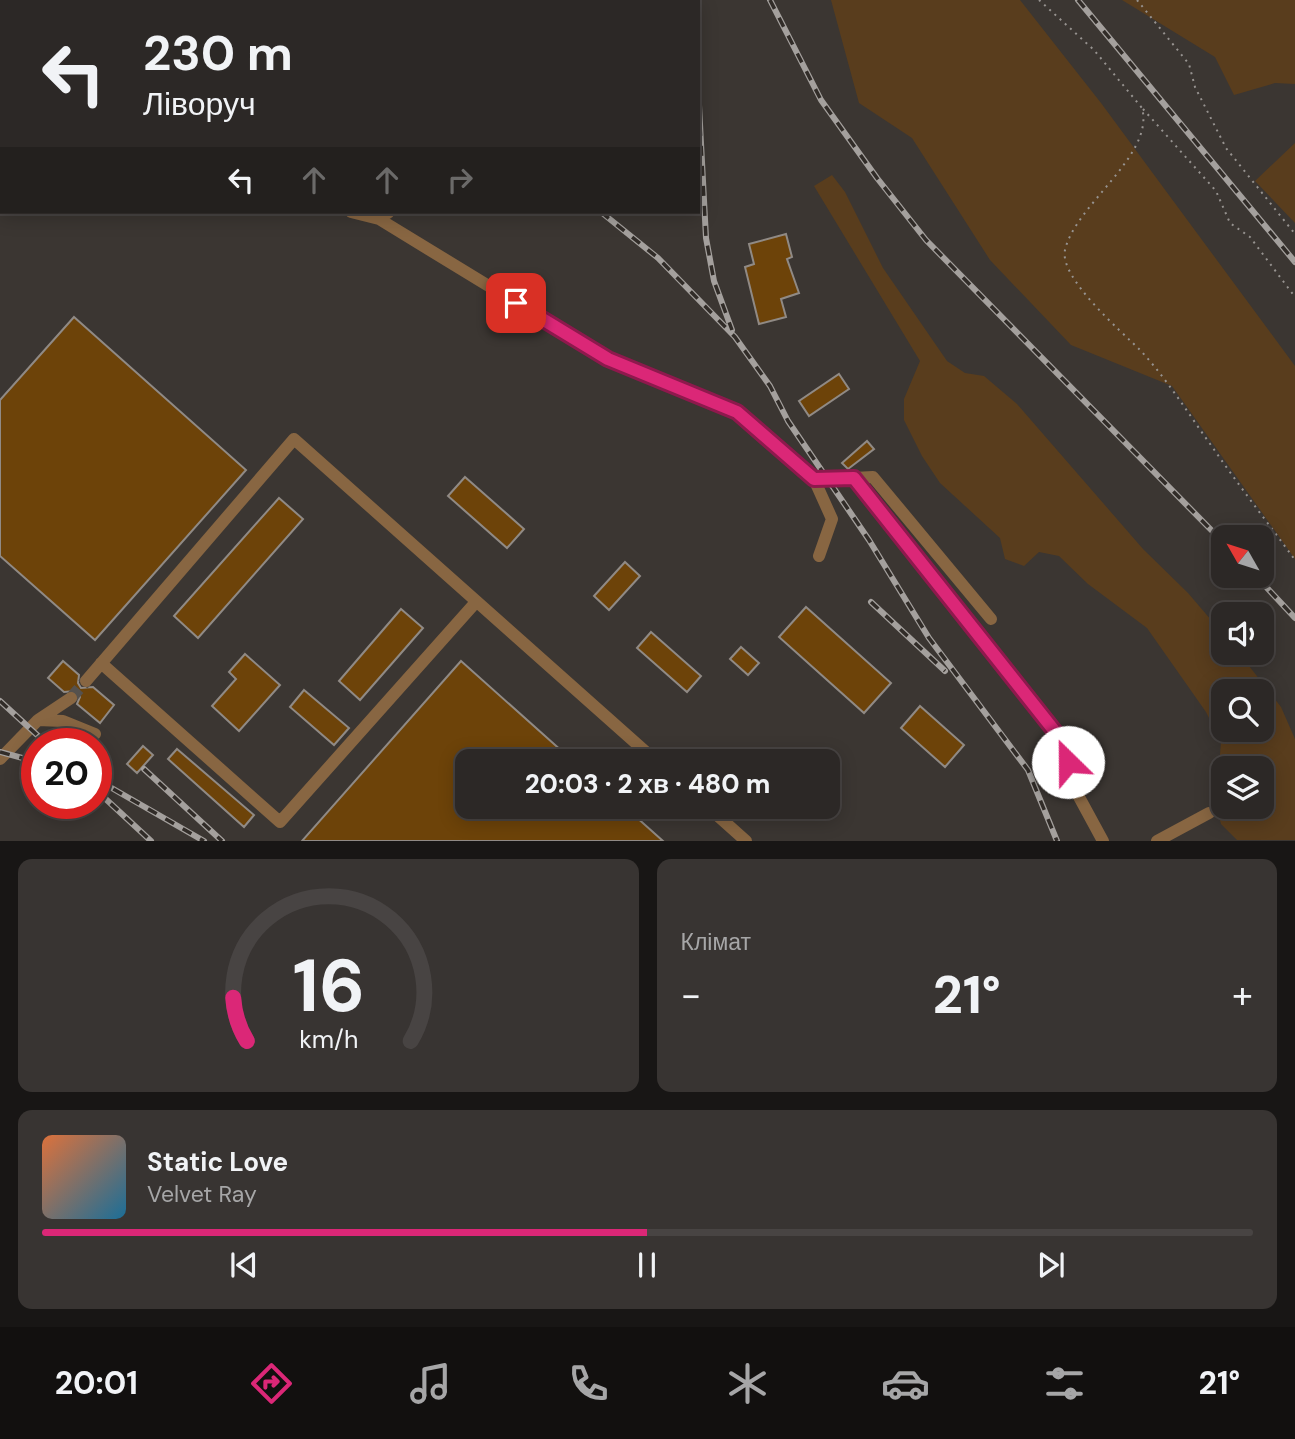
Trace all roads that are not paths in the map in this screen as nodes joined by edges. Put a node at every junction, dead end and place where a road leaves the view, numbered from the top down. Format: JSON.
{"nodes":[{"id":1,"x":384,"y":215,"type":"edge"},
{"id":2,"x":854,"y":478,"type":"junction"},
{"id":3,"x":814,"y":479,"type":"junction"},
{"id":4,"x":819,"y":556,"type":"dead end"},
{"id":5,"x":476,"y":602,"type":"junction"},
{"id":6,"x":991,"y":619,"type":"dead end"},
{"id":7,"x":102,"y":663,"type":"junction"},
{"id":8,"x":86,"y":681,"type":"tunnel mouth"},
{"id":9,"x":71,"y":698,"type":"tunnel mouth"},
{"id":10,"x":38,"y":720,"type":"junction"},
{"id":11,"x":81,"y":728,"type":"edge"},
{"id":12,"x":642,"y":749,"type":"edge"},
{"id":13,"x":0,"y":759,"type":"edge"},
{"id":14,"x":1209,"y":813,"type":"dead end"},
{"id":15,"x":721,"y":819,"type":"edge"},
{"id":16,"x":746,"y":841,"type":"edge"},
{"id":17,"x":1103,"y":841,"type":"edge"},
{"id":18,"x":1157,"y":841,"type":"edge"}],
"edges":[{"from":1,"to":3,"type":"lane"},
{"from":2,"to":3,"type":"lane"},
{"from":2,"to":6,"type":"lane"},
{"from":2,"to":17,"type":"lane"},
{"from":3,"to":4,"type":"lane"},
{"from":5,"to":7,"type":"lane"},
{"from":5,"to":7,"type":"lane"},
{"from":5,"to":12,"type":"lane"},
{"from":7,"to":8,"type":"lane"},
{"from":9,"to":10,"type":"lane"},
{"from":10,"to":11,"type":"lane"},
{"from":10,"to":13,"type":"lane"},
{"from":14,"to":18,"type":"lane"},
{"from":15,"to":16,"type":"lane"}]}
